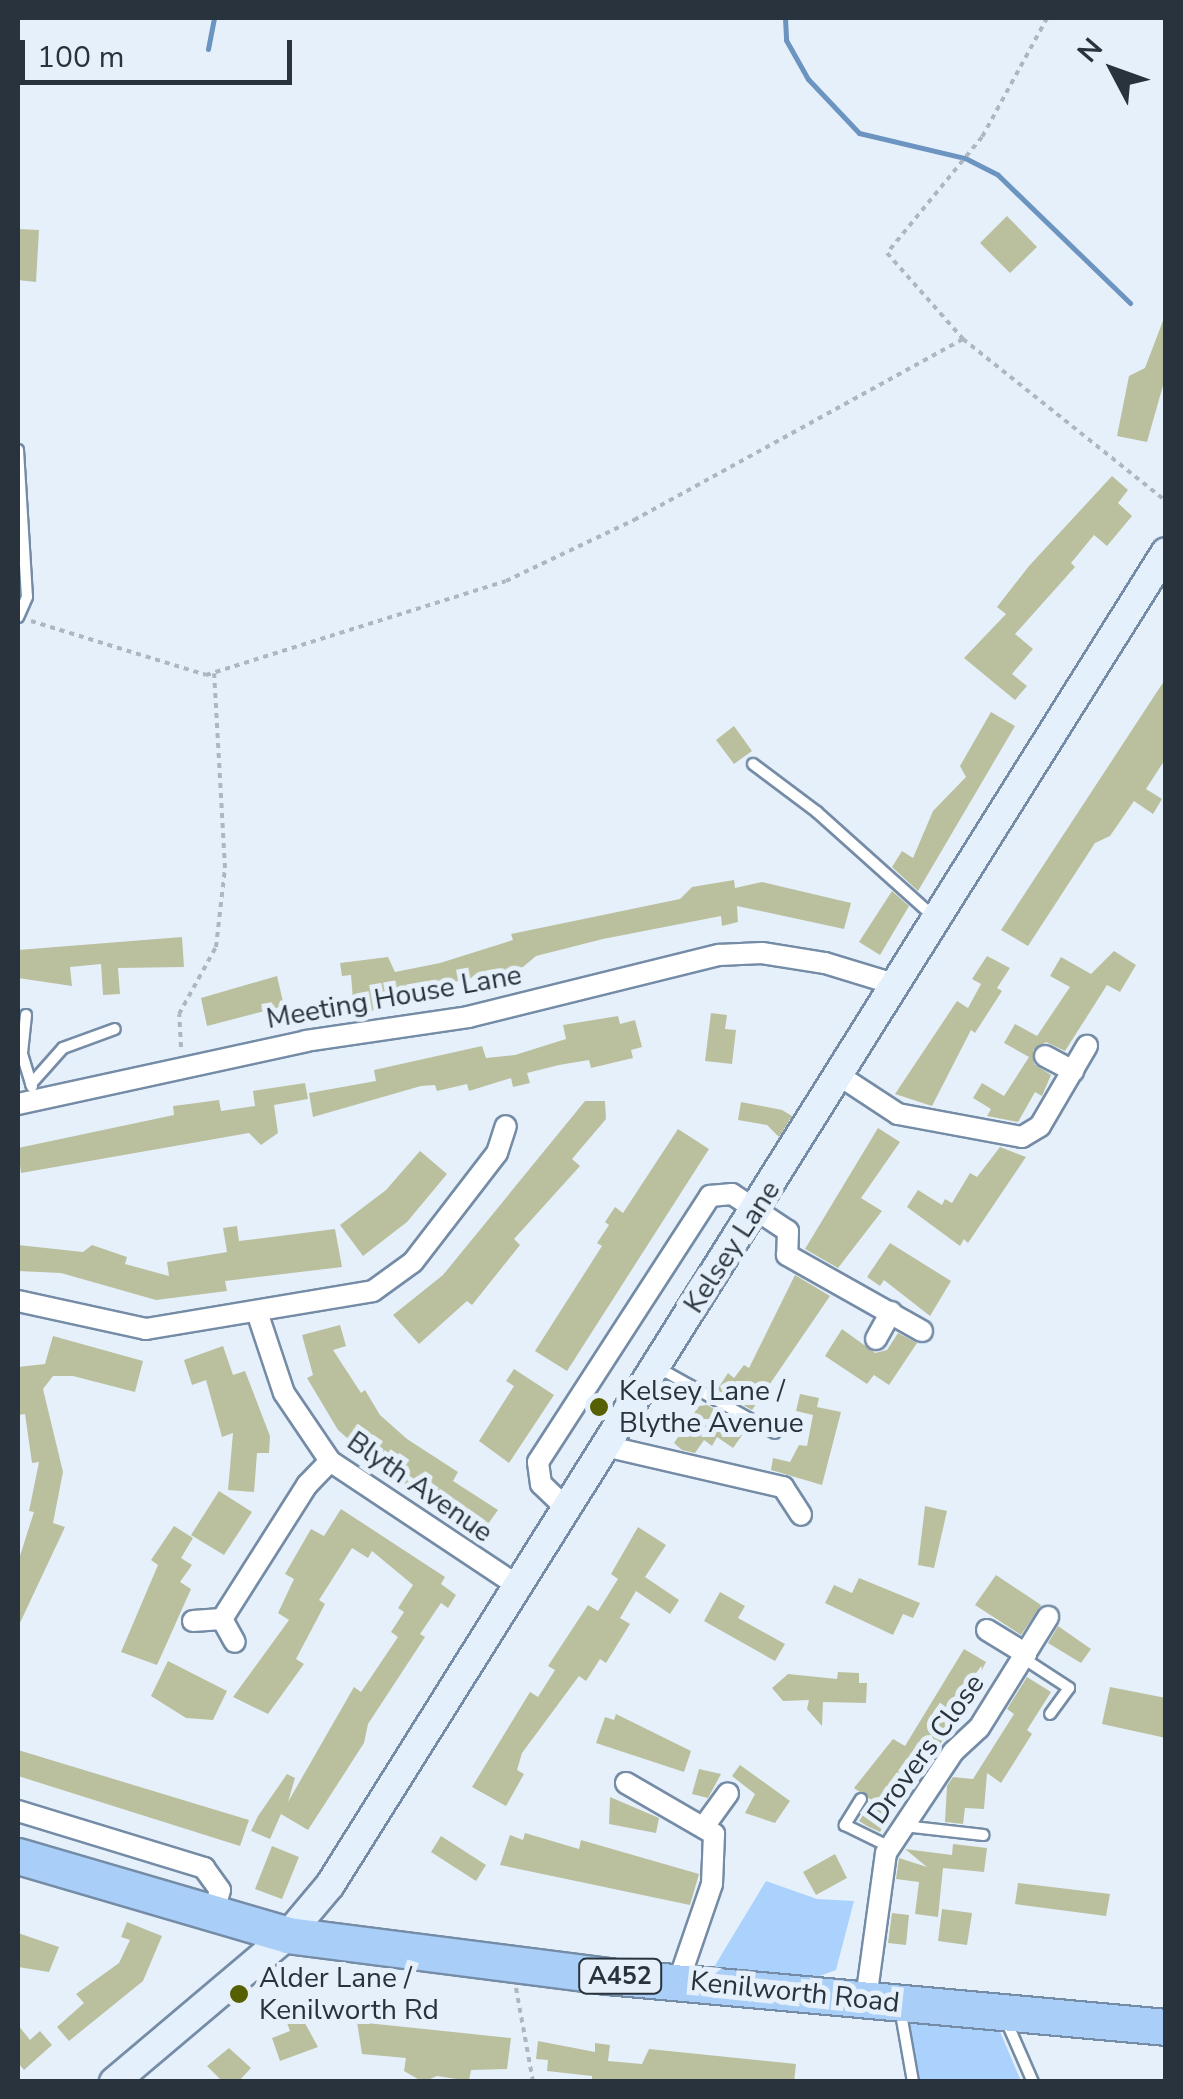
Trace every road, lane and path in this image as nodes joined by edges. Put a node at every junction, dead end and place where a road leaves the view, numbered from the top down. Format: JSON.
{"nodes":[{"id":1,"x":1047,"y":18,"type":"edge"},
{"id":2,"x":963,"y":338,"type":"junction"},
{"id":3,"x":18,"y":450,"type":"edge"},
{"id":4,"x":1166,"y":501,"type":"edge"},
{"id":5,"x":1166,"y":552,"type":"edge"},
{"id":6,"x":19,"y":616,"type":"edge"},
{"id":7,"x":214,"y":672,"type":"junction"},
{"id":8,"x":753,"y":764,"type":"dead end"},
{"id":9,"x":938,"y":920,"type":"junction"},
{"id":10,"x":897,"y":986,"type":"junction"},
{"id":11,"x":26,"y":1015,"type":"dead end"},
{"id":12,"x":114,"y":1030,"type":"dead end"},
{"id":13,"x":1088,"y":1046,"type":"dead end"},
{"id":14,"x":1045,"y":1056,"type":"dead end"},
{"id":15,"x":182,"y":1067,"type":"junction"},
{"id":16,"x":1073,"y":1071,"type":"junction"},
{"id":17,"x":840,"y":1076,"type":"junction"},
{"id":18,"x":28,"y":1097,"type":"edge"},
{"id":19,"x":506,"y":1126,"type":"dead end"},
{"id":20,"x":756,"y":1210,"type":"junction"},
{"id":21,"x":18,"y":1302,"type":"edge"},
{"id":22,"x":257,"y":1312,"type":"junction"},
{"id":23,"x":892,"y":1312,"type":"junction"},
{"id":24,"x":922,"y":1331,"type":"dead end"},
{"id":25,"x":876,"y":1338,"type":"dead end"},
{"id":26,"x":656,"y":1367,"type":"junction"},
{"id":27,"x":775,"y":1433,"type":"dead end"},
{"id":28,"x":604,"y":1446,"type":"junction"},
{"id":29,"x":330,"y":1461,"type":"junction"},
{"id":30,"x":566,"y":1508,"type":"junction"},
{"id":31,"x":801,"y":1515,"type":"dead end"},
{"id":32,"x":518,"y":1586,"type":"junction"},
{"id":33,"x":1048,"y":1618,"type":"dead end"},
{"id":34,"x":222,"y":1619,"type":"junction"},
{"id":35,"x":192,"y":1620,"type":"dead end"},
{"id":36,"x":987,"y":1630,"type":"dead end"},
{"id":37,"x":236,"y":1642,"type":"dead end"},
{"id":38,"x":1024,"y":1656,"type":"junction"},
{"id":39,"x":1050,"y":1714,"type":"dead end"},
{"id":40,"x":626,"y":1783,"type":"dead end"},
{"id":41,"x":728,"y":1793,"type":"dead end"},
{"id":42,"x":861,"y":1799,"type":"dead end"},
{"id":43,"x":18,"y":1811,"type":"edge"},
{"id":44,"x":705,"y":1825,"type":"junction"},
{"id":45,"x":902,"y":1826,"type":"junction"},
{"id":46,"x":984,"y":1835,"type":"dead end"},
{"id":47,"x":890,"y":1847,"type":"junction"},
{"id":48,"x":18,"y":1856,"type":"edge"},
{"id":49,"x":213,"y":1914,"type":"junction"},
{"id":50,"x":288,"y":1935,"type":"junction"},
{"id":51,"x":512,"y":1964,"type":"junction"},
{"id":52,"x":680,"y":1980,"type":"junction"},
{"id":53,"x":882,"y":2001,"type":"junction"},
{"id":54,"x":1001,"y":2008,"type":"junction"},
{"id":55,"x":1166,"y":2027,"type":"edge"},
{"id":56,"x":114,"y":2082,"type":"edge"},
{"id":57,"x":533,"y":2082,"type":"edge"},
{"id":58,"x":913,"y":2082,"type":"edge"},
{"id":59,"x":1033,"y":2082,"type":"edge"}],
"edges":[{"from":1,"to":2,"type":"path"},
{"from":2,"to":4,"type":"path"},
{"from":2,"to":7,"type":"path"},
{"from":3,"to":6,"type":"lane"},
{"from":5,"to":9,"type":"main road","name":"Kelsey Lane"},
{"from":6,"to":7,"type":"path"},
{"from":7,"to":15,"type":"path"},
{"from":8,"to":9,"type":"lane"},
{"from":9,"to":10,"type":"main road","name":"Kelsey Lane"},
{"from":10,"to":15,"type":"street","name":"Meeting House Lane"},
{"from":10,"to":17,"type":"main road","name":"Kelsey Lane"},
{"from":11,"to":18,"type":"lane"},
{"from":12,"to":18,"type":"lane"},
{"from":13,"to":16,"type":"street"},
{"from":14,"to":16,"type":"street"},
{"from":15,"to":18,"type":"street","name":"Meeting House Lane"},
{"from":16,"to":17,"type":"street"},
{"from":17,"to":20,"type":"main road","name":"Kelsey Lane"},
{"from":19,"to":22,"type":"street"},
{"from":20,"to":23,"type":"street"},
{"from":20,"to":26,"type":"main road","name":"Kelsey Lane"},
{"from":20,"to":30,"type":"street"},
{"from":21,"to":22,"type":"street"},
{"from":22,"to":29,"type":"street","name":"Blyth Avenue"},
{"from":23,"to":24,"type":"street"},
{"from":23,"to":25,"type":"street"},
{"from":26,"to":27,"type":"lane"},
{"from":26,"to":28,"type":"main road","name":"Kelsey Lane"},
{"from":28,"to":30,"type":"main road","name":"Kelsey Lane"},
{"from":28,"to":31,"type":"street"},
{"from":29,"to":32,"type":"street","name":"Blyth Avenue"},
{"from":29,"to":34,"type":"street"},
{"from":30,"to":32,"type":"main road","name":"Kelsey Lane"},
{"from":32,"to":50,"type":"main road","name":"Kelsey Lane"},
{"from":33,"to":38,"type":"street","name":"Drovers Close"},
{"from":34,"to":35,"type":"street"},
{"from":34,"to":37,"type":"street"},
{"from":36,"to":38,"type":"street"},
{"from":38,"to":39,"type":"lane"},
{"from":38,"to":45,"type":"street","name":"Drovers Close"},
{"from":40,"to":44,"type":"street"},
{"from":41,"to":44,"type":"street"},
{"from":42,"to":47,"type":"lane"},
{"from":43,"to":49,"type":"street"},
{"from":44,"to":52,"type":"street"},
{"from":45,"to":46,"type":"lane"},
{"from":45,"to":47,"type":"street","name":"Drovers Close"},
{"from":47,"to":53,"type":"street","name":"Drovers Close"},
{"from":48,"to":49,"type":"highway","name":"Kenilworth Road","number":"A452"},
{"from":49,"to":50,"type":"highway","name":"Kenilworth Road","number":"A452"},
{"from":50,"to":51,"type":"highway","name":"Kenilworth Road","number":"A452"},
{"from":50,"to":56,"type":"main road","name":"Kelsey Lane"},
{"from":51,"to":52,"type":"highway","name":"Kenilworth Road","number":"A452"},
{"from":51,"to":57,"type":"path"},
{"from":52,"to":53,"type":"highway","name":"Kenilworth Road","number":"A452"},
{"from":53,"to":54,"type":"highway","name":"Kenilworth Road","number":"A452"},
{"from":53,"to":58,"type":"lane"},
{"from":54,"to":55,"type":"highway","name":"Kenilworth Road","number":"A452"},
{"from":54,"to":59,"type":"lane"}]}
